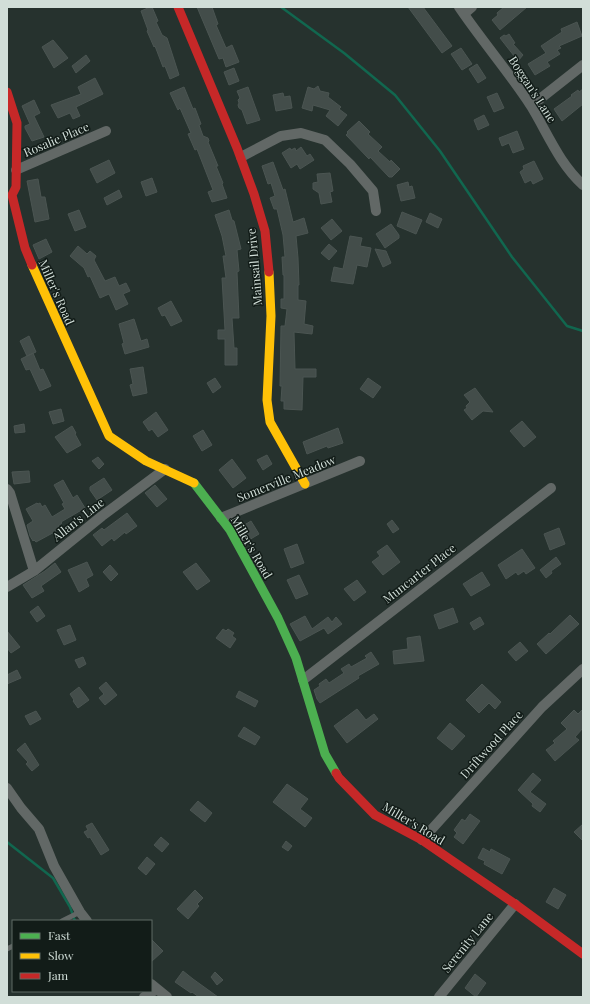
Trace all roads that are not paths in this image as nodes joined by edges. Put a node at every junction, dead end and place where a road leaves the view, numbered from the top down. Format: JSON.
{"nodes":[{"id":1,"x":178,"y":7,"type":"edge"},
{"id":2,"x":472,"y":7,"type":"edge"},
{"id":3,"x":462,"y":10,"type":"edge"},
{"id":4,"x":583,"y":65,"type":"edge"},
{"id":5,"x":7,"y":92,"type":"edge"},
{"id":6,"x":531,"y":106,"type":"junction"},
{"id":7,"x":106,"y":131,"type":"dead end"},
{"id":8,"x":241,"y":157,"type":"junction"},
{"id":9,"x":16,"y":170,"type":"junction"},
{"id":10,"x":583,"y":185,"type":"edge"},
{"id":11,"x":10,"y":195,"type":"edge"},
{"id":12,"x":376,"y":211,"type":"dead end"},
{"id":13,"x":360,"y":461,"type":"dead end"},
{"id":14,"x":165,"y":469,"type":"junction"},
{"id":15,"x":305,"y":484,"type":"junction"},
{"id":16,"x":551,"y":488,"type":"dead end"},
{"id":17,"x":7,"y":489,"type":"edge"},
{"id":18,"x":222,"y":518,"type":"junction"},
{"id":19,"x":34,"y":571,"type":"junction"},
{"id":20,"x":7,"y":587,"type":"edge"},
{"id":21,"x":583,"y":669,"type":"edge"},
{"id":22,"x":303,"y":680,"type":"junction"},
{"id":23,"x":7,"y":788,"type":"edge"},
{"id":24,"x":422,"y":840,"type":"junction"},
{"id":25,"x":515,"y":904,"type":"junction"},
{"id":26,"x":80,"y":912,"type":"junction"},
{"id":27,"x":64,"y":920,"type":"edge"},
{"id":28,"x":86,"y":920,"type":"edge"},
{"id":29,"x":583,"y":954,"type":"edge"},
{"id":30,"x":154,"y":986,"type":"edge"},
{"id":31,"x":167,"y":997,"type":"edge"},
{"id":32,"x":439,"y":997,"type":"edge"}],
"edges":[{"from":1,"to":8,"type":"street","name":"Mainsail Drive"},
{"from":2,"to":3,"type":"street"},
{"from":3,"to":6,"type":"street","name":"Boggan's Lane"},
{"from":4,"to":6,"type":"street"},
{"from":5,"to":9,"type":"street","name":"Miller's Road"},
{"from":6,"to":10,"type":"street","name":"Boggan's Lane"},
{"from":7,"to":9,"type":"street","name":"Rosalie Place"},
{"from":8,"to":12,"type":"street"},
{"from":8,"to":15,"type":"street","name":"Mainsail Drive"},
{"from":9,"to":11,"type":"street","name":"Miller's Road"},
{"from":11,"to":14,"type":"street","name":"Miller's Road"},
{"from":13,"to":15,"type":"street","name":"Somerville Meadow"},
{"from":14,"to":18,"type":"street","name":"Miller's Road"},
{"from":14,"to":19,"type":"street","name":"Allan's Line"},
{"from":15,"to":18,"type":"street","name":"Somerville Meadow"},
{"from":16,"to":22,"type":"street","name":"Muncarter Place"},
{"from":17,"to":19,"type":"street"},
{"from":18,"to":22,"type":"street","name":"Miller's Road"},
{"from":19,"to":20,"type":"street","name":"Allan's Line"},
{"from":21,"to":24,"type":"street","name":"Driftwood Place"},
{"from":22,"to":24,"type":"street","name":"Miller's Road"},
{"from":23,"to":26,"type":"street"},
{"from":24,"to":25,"type":"street","name":"Miller's Road"},
{"from":25,"to":29,"type":"street","name":"Miller's Road"},
{"from":25,"to":32,"type":"street","name":"Serenity Lane"},
{"from":26,"to":27,"type":"lane"},
{"from":26,"to":28,"type":"street"},
{"from":30,"to":31,"type":"street"}]}
